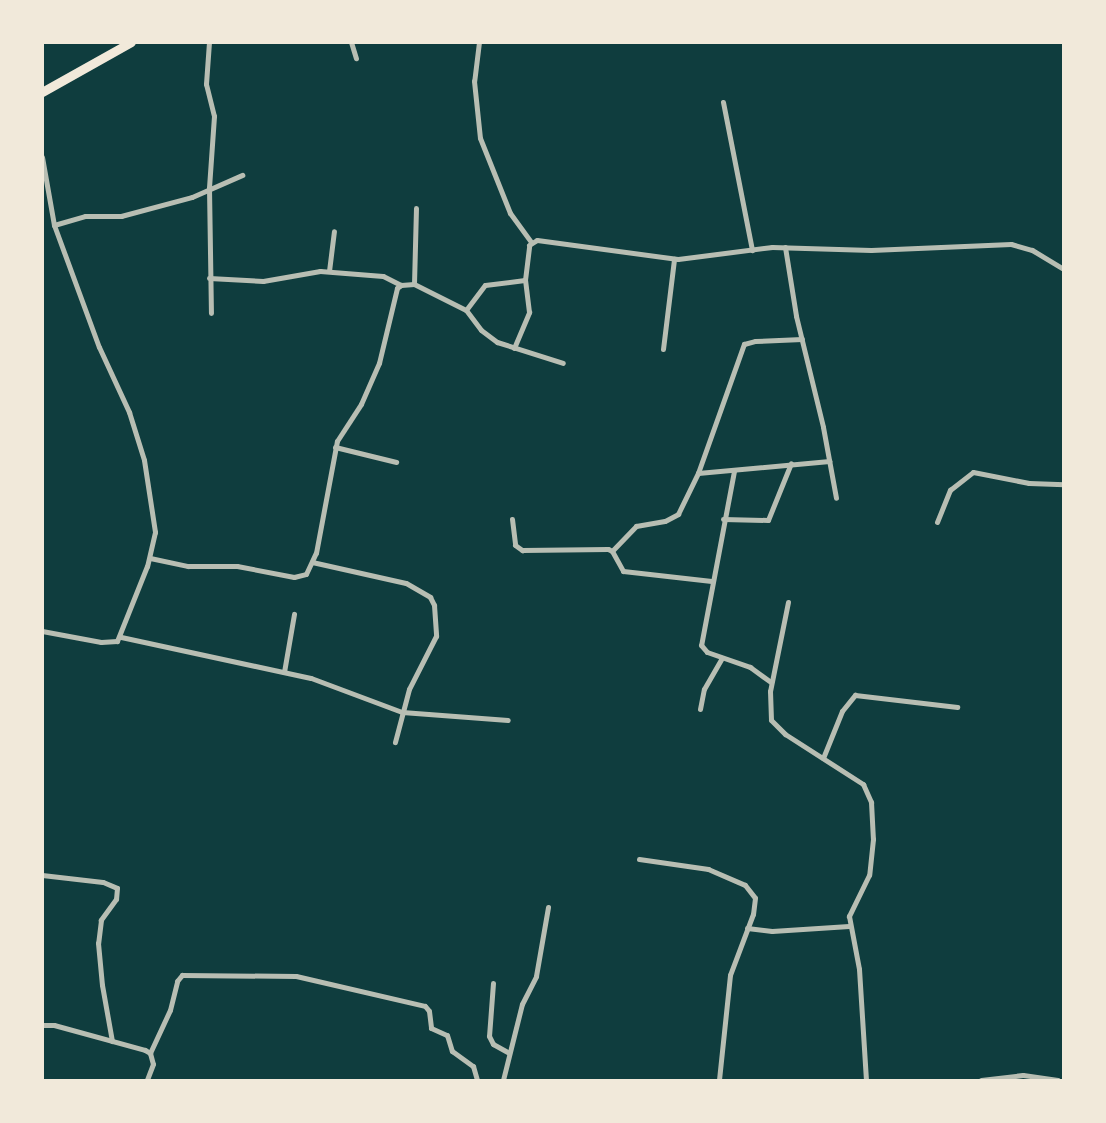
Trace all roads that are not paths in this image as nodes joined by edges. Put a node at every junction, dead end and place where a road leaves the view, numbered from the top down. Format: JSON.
{"nodes":[{"id":1,"x":130,"y":42,"type":"edge"},
{"id":2,"x":209,"y":42,"type":"edge"},
{"id":3,"x":351,"y":42,"type":"edge"},
{"id":4,"x":479,"y":42,"type":"edge"},
{"id":5,"x":356,"y":58,"type":"dead end"},
{"id":6,"x":42,"y":92,"type":"edge"},
{"id":7,"x":724,"y":102,"type":"dead end"},
{"id":8,"x":42,"y":157,"type":"edge"},
{"id":9,"x":242,"y":175,"type":"dead end"},
{"id":10,"x":209,"y":188,"type":"junction"},
{"id":11,"x":416,"y":208,"type":"dead end"},
{"id":12,"x":54,"y":225,"type":"junction"},
{"id":13,"x":334,"y":231,"type":"dead end"},
{"id":14,"x":531,"y":242,"type":"junction"},
{"id":15,"x":785,"y":246,"type":"junction"},
{"id":16,"x":752,"y":250,"type":"junction"},
{"id":17,"x":674,"y":259,"type":"junction"},
{"id":18,"x":1064,"y":269,"type":"edge"},
{"id":19,"x":329,"y":271,"type":"junction"},
{"id":20,"x":209,"y":278,"type":"junction"},
{"id":21,"x":526,"y":280,"type":"junction"},
{"id":22,"x":414,"y":284,"type":"junction"},
{"id":23,"x":401,"y":285,"type":"junction"},
{"id":24,"x":466,"y":310,"type":"junction"},
{"id":25,"x":211,"y":313,"type":"dead end"},
{"id":26,"x":802,"y":339,"type":"junction"},
{"id":27,"x":514,"y":348,"type":"junction"},
{"id":28,"x":663,"y":349,"type":"dead end"},
{"id":29,"x":563,"y":363,"type":"dead end"},
{"id":30,"x":335,"y":447,"type":"junction"},
{"id":31,"x":829,"y":461,"type":"junction"},
{"id":32,"x":396,"y":462,"type":"dead end"},
{"id":33,"x":791,"y":463,"type":"junction"},
{"id":34,"x":734,"y":471,"type":"junction"},
{"id":35,"x":698,"y":473,"type":"junction"},
{"id":36,"x":1064,"y":484,"type":"edge"},
{"id":37,"x":836,"y":498,"type":"dead end"},
{"id":38,"x":512,"y":519,"type":"dead end"},
{"id":39,"x":723,"y":519,"type":"junction"},
{"id":40,"x":937,"y":522,"type":"dead end"},
{"id":41,"x":612,"y":551,"type":"junction"},
{"id":42,"x":150,"y":558,"type":"junction"},
{"id":43,"x":312,"y":562,"type":"junction"},
{"id":44,"x":711,"y":581,"type":"junction"},
{"id":45,"x":788,"y":602,"type":"dead end"},
{"id":46,"x":294,"y":614,"type":"dead end"},
{"id":47,"x":42,"y":631,"type":"edge"},
{"id":48,"x":121,"y":637,"type":"junction"},
{"id":49,"x":722,"y":658,"type":"junction"},
{"id":50,"x":284,"y":672,"type":"junction"},
{"id":51,"x":771,"y":682,"type":"junction"},
{"id":52,"x":957,"y":707,"type":"dead end"},
{"id":53,"x":700,"y":709,"type":"dead end"},
{"id":54,"x":402,"y":712,"type":"junction"},
{"id":55,"x":508,"y":720,"type":"dead end"},
{"id":56,"x":395,"y":742,"type":"dead end"},
{"id":57,"x":823,"y":758,"type":"junction"},
{"id":58,"x":639,"y":859,"type":"dead end"},
{"id":59,"x":42,"y":875,"type":"edge"},
{"id":60,"x":548,"y":907,"type":"dead end"},
{"id":61,"x":849,"y":926,"type":"junction"},
{"id":62,"x":747,"y":928,"type":"junction"},
{"id":63,"x":493,"y":983,"type":"dead end"},
{"id":64,"x":42,"y":1025,"type":"edge"},
{"id":65,"x":112,"y":1041,"type":"junction"},
{"id":66,"x":150,"y":1053,"type":"junction"},
{"id":67,"x":509,"y":1053,"type":"junction"},
{"id":68,"x":148,"y":1080,"type":"edge"},
{"id":69,"x":477,"y":1080,"type":"edge"},
{"id":70,"x":503,"y":1080,"type":"edge"},
{"id":71,"x":719,"y":1080,"type":"edge"},
{"id":72,"x":866,"y":1080,"type":"edge"},
{"id":73,"x":981,"y":1080,"type":"edge"},
{"id":74,"x":1058,"y":1080,"type":"edge"}],
"edges":[{"from":1,"to":6,"type":"main road"},
{"from":2,"to":10,"type":"street"},
{"from":3,"to":5,"type":"street"},
{"from":4,"to":14,"type":"street"},
{"from":7,"to":16,"type":"street"},
{"from":8,"to":12,"type":"street"},
{"from":9,"to":10,"type":"street"},
{"from":10,"to":12,"type":"street"},
{"from":10,"to":20,"type":"street"},
{"from":11,"to":22,"type":"street"},
{"from":12,"to":42,"type":"street"},
{"from":13,"to":19,"type":"street"},
{"from":14,"to":17,"type":"street"},
{"from":14,"to":21,"type":"street"},
{"from":15,"to":16,"type":"street"},
{"from":15,"to":18,"type":"street"},
{"from":15,"to":26,"type":"street"},
{"from":16,"to":17,"type":"street"},
{"from":17,"to":28,"type":"street"},
{"from":19,"to":20,"type":"street"},
{"from":19,"to":23,"type":"street"},
{"from":20,"to":25,"type":"street"},
{"from":21,"to":24,"type":"street"},
{"from":21,"to":27,"type":"street"},
{"from":22,"to":23,"type":"street"},
{"from":22,"to":24,"type":"street"},
{"from":23,"to":30,"type":"street"},
{"from":24,"to":27,"type":"street"},
{"from":26,"to":31,"type":"street"},
{"from":26,"to":35,"type":"street"},
{"from":27,"to":29,"type":"street"},
{"from":30,"to":32,"type":"street"},
{"from":30,"to":43,"type":"street"},
{"from":31,"to":33,"type":"street"},
{"from":31,"to":37,"type":"street"},
{"from":33,"to":34,"type":"street"},
{"from":33,"to":39,"type":"street"},
{"from":34,"to":35,"type":"street"},
{"from":34,"to":39,"type":"street"},
{"from":35,"to":41,"type":"street"},
{"from":36,"to":40,"type":"street"},
{"from":38,"to":41,"type":"street"},
{"from":39,"to":44,"type":"street"},
{"from":41,"to":44,"type":"street"},
{"from":42,"to":43,"type":"street"},
{"from":42,"to":48,"type":"street"},
{"from":43,"to":54,"type":"street"},
{"from":44,"to":49,"type":"street"},
{"from":45,"to":51,"type":"street"},
{"from":46,"to":50,"type":"street"},
{"from":47,"to":48,"type":"street"},
{"from":48,"to":50,"type":"street"},
{"from":49,"to":51,"type":"street"},
{"from":49,"to":53,"type":"street"},
{"from":50,"to":54,"type":"street"},
{"from":51,"to":57,"type":"street"},
{"from":52,"to":57,"type":"street"},
{"from":54,"to":55,"type":"street"},
{"from":54,"to":56,"type":"street"},
{"from":57,"to":61,"type":"street"},
{"from":58,"to":62,"type":"street"},
{"from":59,"to":65,"type":"street"},
{"from":60,"to":67,"type":"street"},
{"from":61,"to":62,"type":"street"},
{"from":61,"to":72,"type":"street"},
{"from":62,"to":71,"type":"street"},
{"from":63,"to":67,"type":"street"},
{"from":64,"to":65,"type":"street"},
{"from":65,"to":66,"type":"street"},
{"from":66,"to":68,"type":"street"},
{"from":66,"to":69,"type":"street"},
{"from":67,"to":70,"type":"street"},
{"from":73,"to":74,"type":"street"}]}
